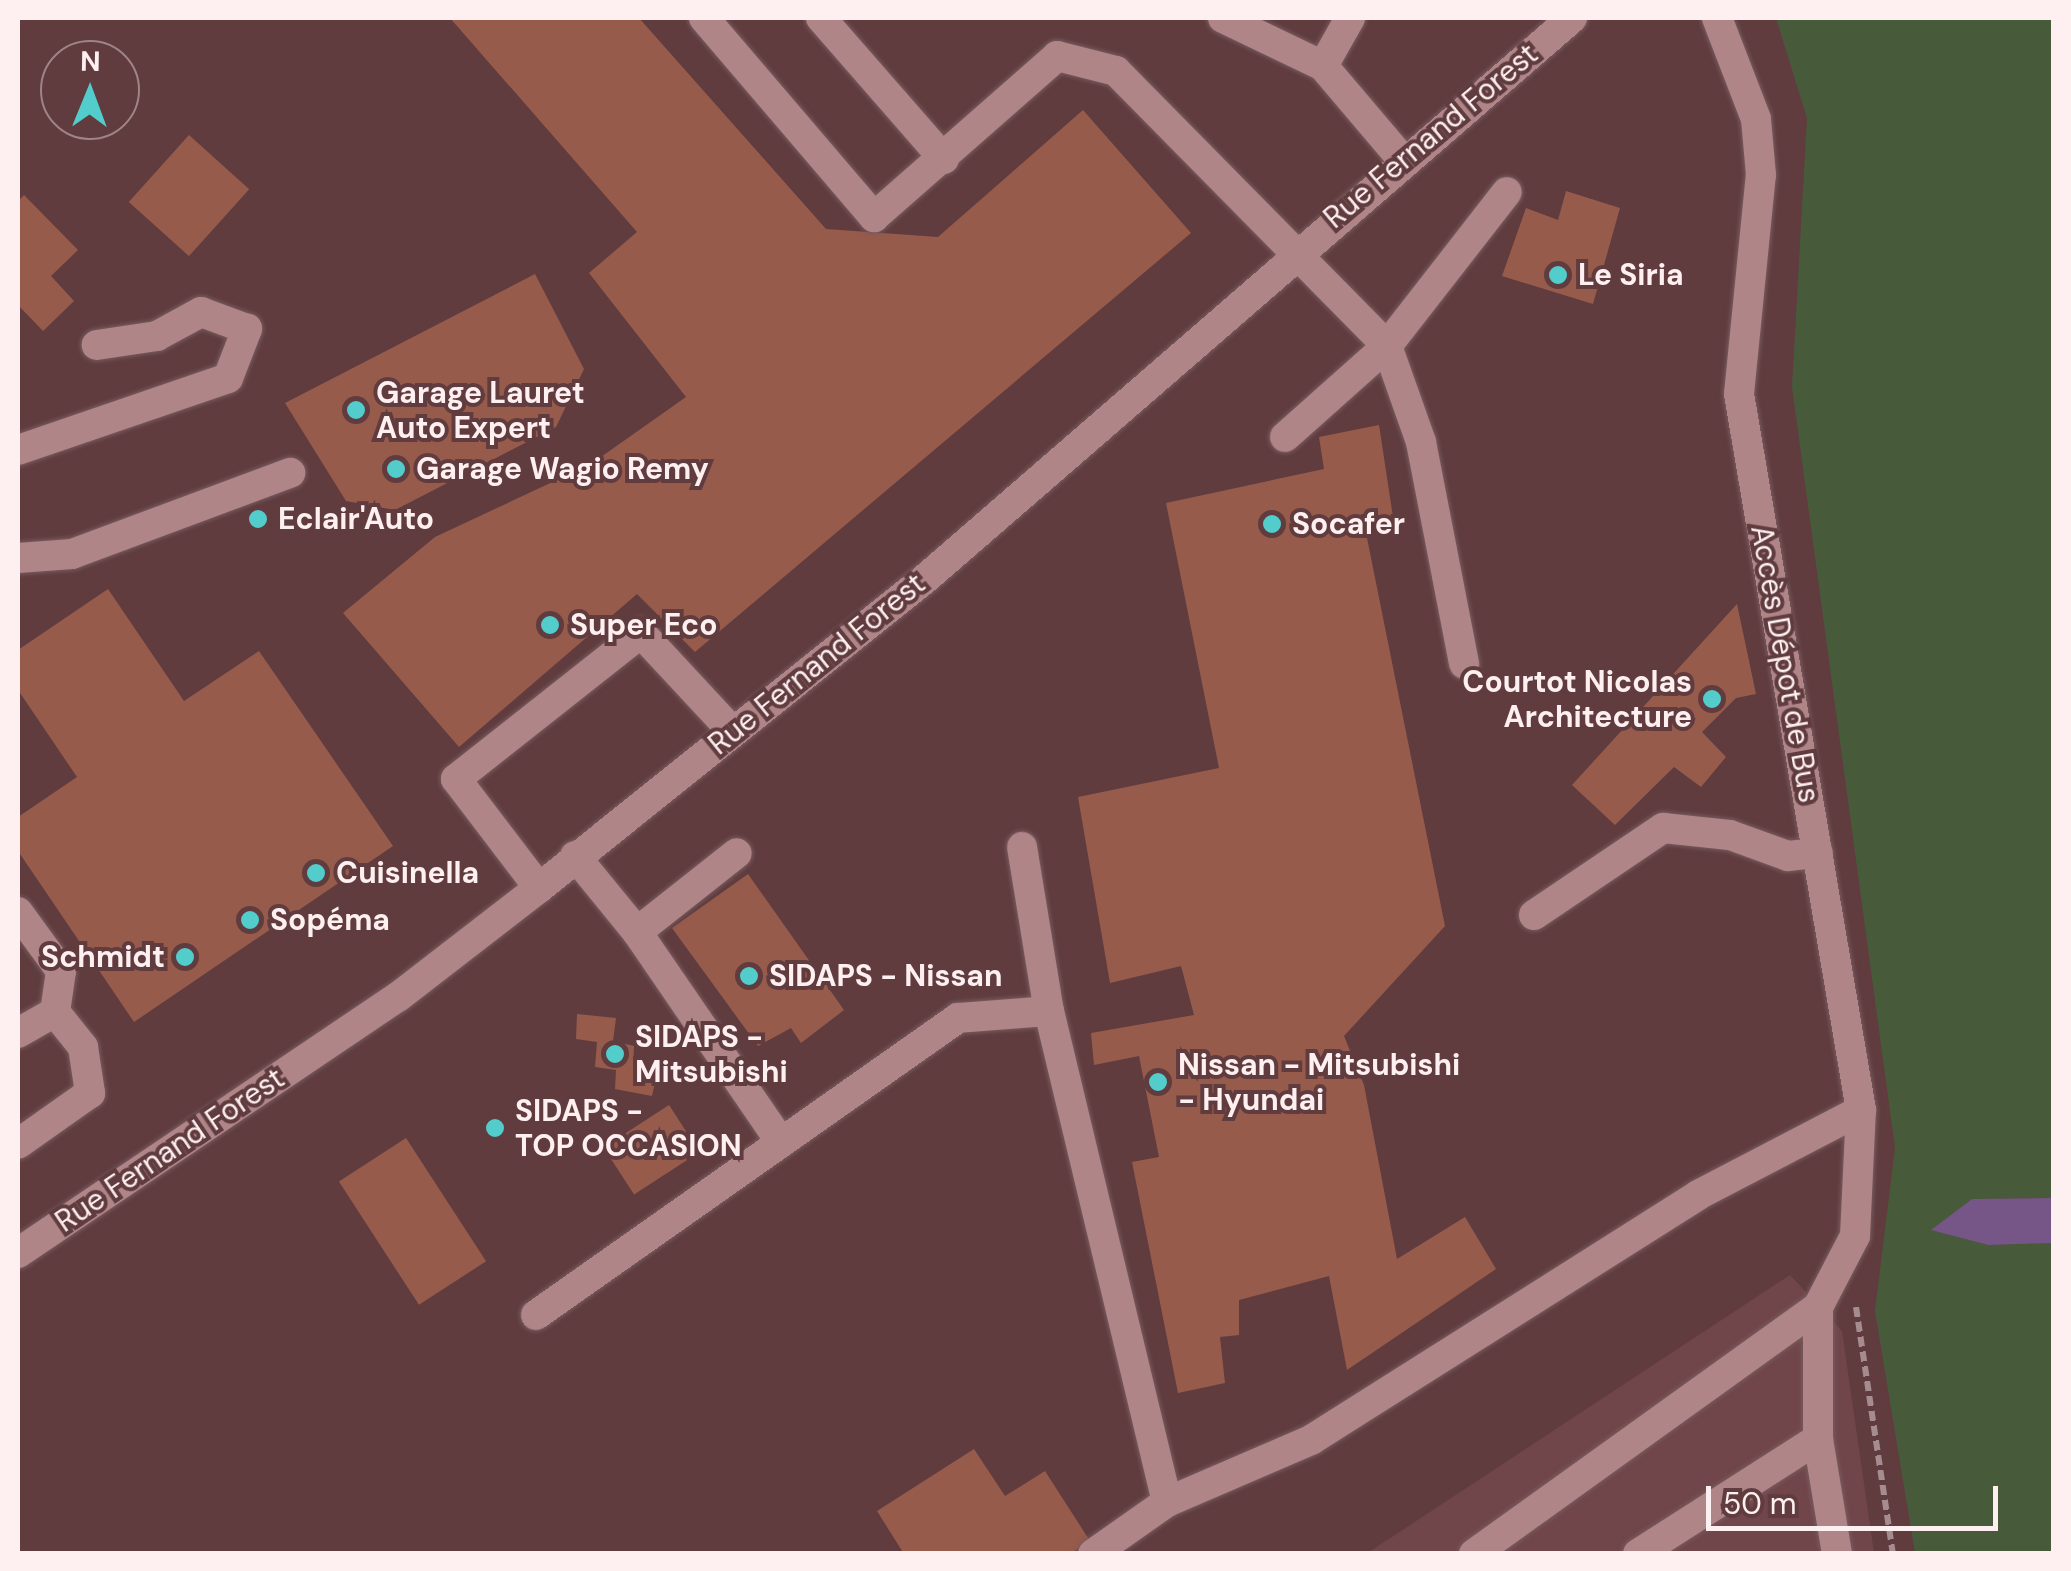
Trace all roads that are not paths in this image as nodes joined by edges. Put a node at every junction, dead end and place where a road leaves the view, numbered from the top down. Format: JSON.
{"nodes":[{"id":1,"x":704,"y":18,"type":"edge"},
{"id":2,"x":821,"y":18,"type":"edge"},
{"id":3,"x":1224,"y":18,"type":"edge"},
{"id":4,"x":1350,"y":18,"type":"edge"},
{"id":5,"x":1572,"y":18,"type":"edge"},
{"id":6,"x":1718,"y":18,"type":"edge"},
{"id":7,"x":1323,"y":66,"type":"junction"},
{"id":8,"x":944,"y":159,"type":"junction"},
{"id":9,"x":1402,"y":159,"type":"junction"},
{"id":10,"x":1507,"y":192,"type":"dead end"},
{"id":11,"x":1296,"y":250,"type":"junction"},
{"id":12,"x":97,"y":345,"type":"dead end"},
{"id":13,"x":1387,"y":346,"type":"junction"},
{"id":14,"x":1286,"y":438,"type":"dead end"},
{"id":15,"x":18,"y":450,"type":"edge"},
{"id":16,"x":290,"y":473,"type":"dead end"},
{"id":17,"x":18,"y":558,"type":"edge"},
{"id":18,"x":1464,"y":664,"type":"dead end"},
{"id":19,"x":732,"y":732,"type":"junction"},
{"id":20,"x":1022,"y":847,"type":"dead end"},
{"id":21,"x":737,"y":853,"type":"dead end"},
{"id":22,"x":1818,"y":853,"type":"junction"},
{"id":23,"x":575,"y":856,"type":"junction"},
{"id":24,"x":539,"y":888,"type":"junction"},
{"id":25,"x":18,"y":912,"type":"edge"},
{"id":26,"x":1534,"y":915,"type":"dead end"},
{"id":27,"x":637,"y":932,"type":"junction"},
{"id":28,"x":1049,"y":1011,"type":"junction"},
{"id":29,"x":55,"y":1012,"type":"junction"},
{"id":30,"x":18,"y":1034,"type":"edge"},
{"id":31,"x":1861,"y":1110,"type":"junction"},
{"id":32,"x":781,"y":1142,"type":"junction"},
{"id":33,"x":18,"y":1144,"type":"edge"},
{"id":34,"x":18,"y":1254,"type":"edge"},
{"id":35,"x":1818,"y":1307,"type":"junction"},
{"id":36,"x":536,"y":1315,"type":"dead end"},
{"id":37,"x":1818,"y":1439,"type":"junction"},
{"id":38,"x":1167,"y":1502,"type":"junction"},
{"id":39,"x":1093,"y":1554,"type":"edge"},
{"id":40,"x":1474,"y":1554,"type":"edge"},
{"id":41,"x":1638,"y":1554,"type":"edge"},
{"id":42,"x":1837,"y":1554,"type":"edge"}],
"edges":[{"from":1,"to":8,"type":"street"},
{"from":2,"to":8,"type":"street"},
{"from":3,"to":7,"type":"street"},
{"from":4,"to":7,"type":"street"},
{"from":5,"to":9,"type":"street","name":"Rue Fernand Forest"},
{"from":6,"to":22,"type":"street","name":"Accès Dépot de Bus"},
{"from":7,"to":9,"type":"street"},
{"from":8,"to":11,"type":"street"},
{"from":9,"to":11,"type":"street","name":"Rue Fernand Forest"},
{"from":10,"to":13,"type":"street"},
{"from":11,"to":13,"type":"street"},
{"from":11,"to":19,"type":"street","name":"Rue Fernand Forest"},
{"from":12,"to":15,"type":"street"},
{"from":13,"to":14,"type":"street"},
{"from":13,"to":18,"type":"street"},
{"from":16,"to":17,"type":"street"},
{"from":19,"to":23,"type":"street","name":"Rue Fernand Forest"},
{"from":19,"to":24,"type":"street"},
{"from":20,"to":28,"type":"street"},
{"from":21,"to":27,"type":"street"},
{"from":22,"to":26,"type":"street"},
{"from":22,"to":31,"type":"street","name":"Accès Dépot de Bus"},
{"from":23,"to":24,"type":"street","name":"Rue Fernand Forest"},
{"from":23,"to":27,"type":"street"},
{"from":24,"to":34,"type":"street","name":"Rue Fernand Forest"},
{"from":25,"to":29,"type":"street"},
{"from":27,"to":32,"type":"street"},
{"from":28,"to":32,"type":"street"},
{"from":28,"to":38,"type":"street"},
{"from":29,"to":30,"type":"street"},
{"from":29,"to":33,"type":"street"},
{"from":31,"to":35,"type":"street","name":"Accès Dépot de Bus"},
{"from":31,"to":38,"type":"street"},
{"from":32,"to":36,"type":"street"},
{"from":35,"to":37,"type":"street"},
{"from":35,"to":40,"type":"street"},
{"from":37,"to":41,"type":"street"},
{"from":37,"to":42,"type":"street"},
{"from":38,"to":39,"type":"street"}]}
